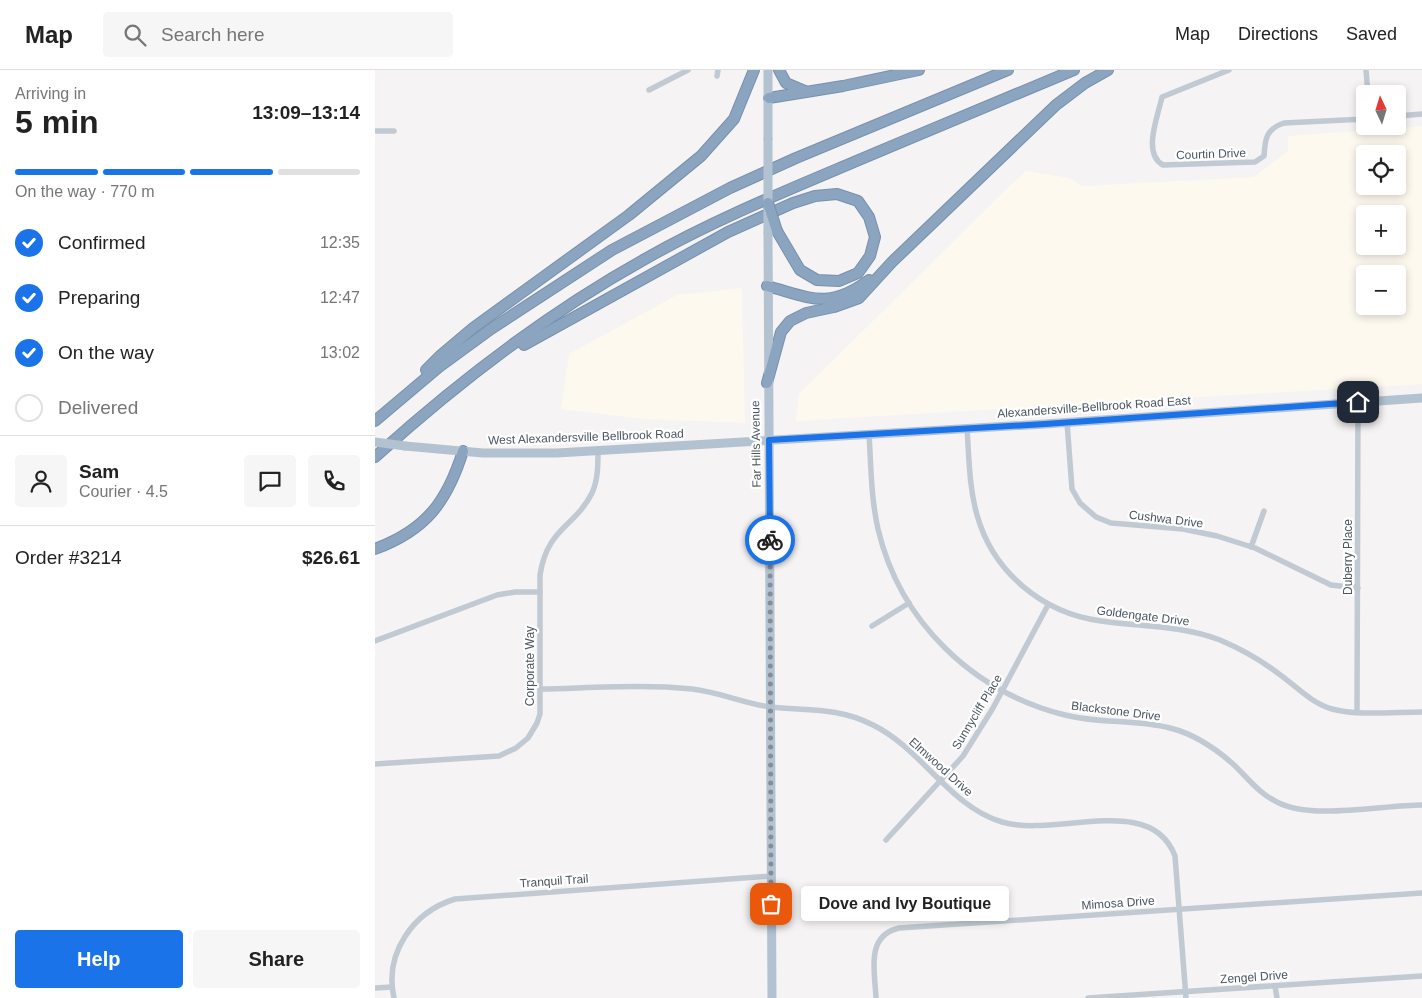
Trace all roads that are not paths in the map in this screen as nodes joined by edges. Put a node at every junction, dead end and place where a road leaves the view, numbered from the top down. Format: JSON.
{"nodes":[{"id":1,"x":688,"y":70,"type":"edge"},
{"id":2,"x":754,"y":70,"type":"edge"},
{"id":3,"x":768,"y":70,"type":"edge"},
{"id":4,"x":779,"y":70,"type":"edge"},
{"id":5,"x":919,"y":70,"type":"edge"},
{"id":6,"x":1008,"y":70,"type":"edge"},
{"id":7,"x":1074,"y":70,"type":"edge"},
{"id":8,"x":1108,"y":70,"type":"edge"},
{"id":9,"x":1229,"y":70,"type":"edge"},
{"id":10,"x":1366,"y":70,"type":"edge"},
{"id":11,"x":1367,"y":85,"type":"edge"},
{"id":12,"x":649,"y":90,"type":"dead end"},
{"id":13,"x":811,"y":91,"type":"junction"},
{"id":14,"x":769,"y":98,"type":"junction"},
{"id":15,"x":1422,"y":114,"type":"edge"},
{"id":16,"x":1406,"y":115,"type":"edge"},
{"id":17,"x":1356,"y":119,"type":"edge"},
{"id":18,"x":394,"y":131,"type":"dead end"},
{"id":19,"x":375,"y":132,"type":"edge"},
{"id":20,"x":768,"y":203,"type":"joint"},
{"id":21,"x":772,"y":232,"type":"junction"},
{"id":22,"x":887,"y":268,"type":"junction"},
{"id":23,"x":767,"y":286,"type":"junction"},
{"id":24,"x":490,"y":363,"type":"junction"},
{"id":25,"x":767,"y":383,"type":"junction"},
{"id":26,"x":1422,"y":398,"type":"edge"},
{"id":27,"x":1358,"y":402,"type":"junction"},
{"id":28,"x":387,"y":411,"type":"junction"},
{"id":29,"x":375,"y":421,"type":"edge"},
{"id":30,"x":1067,"y":422,"type":"junction"},
{"id":31,"x":967,"y":428,"type":"junction"},
{"id":32,"x":869,"y":434,"type":"junction"},
{"id":33,"x":769,"y":440,"type":"junction"},
{"id":34,"x":375,"y":442,"type":"edge"},
{"id":35,"x":598,"y":450,"type":"junction"},
{"id":36,"x":463,"y":451,"type":"junction"},
{"id":37,"x":375,"y":457,"type":"edge"},
{"id":38,"x":1264,"y":511,"type":"dead end"},
{"id":39,"x":1251,"y":547,"type":"junction"},
{"id":40,"x":375,"y":548,"type":"edge"},
{"id":41,"x":1358,"y":588,"type":"junction"},
{"id":42,"x":540,"y":592,"type":"junction"},
{"id":43,"x":909,"y":603,"type":"junction"},
{"id":44,"x":1049,"y":604,"type":"junction"},
{"id":45,"x":872,"y":626,"type":"dead end"},
{"id":46,"x":375,"y":641,"type":"edge"},
{"id":47,"x":541,"y":689,"type":"junction"},
{"id":48,"x":1001,"y":692,"type":"junction"},
{"id":49,"x":770,"y":707,"type":"junction"},
{"id":50,"x":1357,"y":712,"type":"junction"},
{"id":51,"x":1422,"y":712,"type":"edge"},
{"id":52,"x":375,"y":764,"type":"edge"},
{"id":53,"x":942,"y":780,"type":"junction"},
{"id":54,"x":1422,"y":806,"type":"edge"},
{"id":55,"x":886,"y":840,"type":"dead end"},
{"id":56,"x":771,"y":876,"type":"junction"},
{"id":57,"x":1422,"y":893,"type":"edge"},
{"id":58,"x":1180,"y":909,"type":"junction"},
{"id":59,"x":1422,"y":976,"type":"edge"},
{"id":60,"x":1275,"y":986,"type":"junction"},
{"id":61,"x":392,"y":987,"type":"junction"},
{"id":62,"x":375,"y":988,"type":"edge"},
{"id":63,"x":1185,"y":995,"type":"edge"},
{"id":64,"x":393,"y":998,"type":"edge"},
{"id":65,"x":772,"y":998,"type":"edge"},
{"id":66,"x":876,"y":998,"type":"edge"},
{"id":67,"x":1088,"y":998,"type":"edge"},
{"id":68,"x":1277,"y":998,"type":"edge"}],
"edges":[{"from":1,"to":12,"type":"street"},
{"from":2,"to":28,"type":"highway"},
{"from":3,"to":14,"type":"main road"},
{"from":4,"to":13,"type":"highway"},
{"from":5,"to":13,"type":"highway"},
{"from":6,"to":28,"type":"highway"},
{"from":7,"to":24,"type":"highway"},
{"from":8,"to":22,"type":"highway"},
{"from":9,"to":17,"type":"street","name":"Courtin Drive"},
{"from":10,"to":11,"type":"street"},
{"from":13,"to":14,"type":"highway"},
{"from":14,"to":20,"type":"main road","bridge":true},
{"from":15,"to":16,"type":"street"},
{"from":18,"to":19,"type":"street"},
{"from":20,"to":21,"type":"highway","bridge":true},
{"from":21,"to":23,"type":"main road","name":"Far Hills Avenue"},
{"from":21,"to":24,"type":"highway"},
{"from":22,"to":23,"type":"highway"},
{"from":22,"to":25,"type":"highway"},
{"from":23,"to":25,"type":"main road","name":"Far Hills Avenue"},
{"from":24,"to":37,"type":"highway"},
{"from":25,"to":33,"type":"main road","name":"Far Hills Avenue"},
{"from":26,"to":27,"type":"main road","name":"Alexandersville-Bellbrook Road East"},
{"from":27,"to":30,"type":"main road","name":"Alexandersville-Bellbrook Road East"},
{"from":27,"to":41,"type":"street","name":"Duberry Place"},
{"from":28,"to":29,"type":"highway"},
{"from":30,"to":31,"type":"main road","name":"Alexandersville-Bellbrook Road East"},
{"from":30,"to":39,"type":"street","name":"Cushwa Drive"},
{"from":31,"to":32,"type":"main road","name":"Alexandersville-Bellbrook Road East"},
{"from":31,"to":44,"type":"street","name":"Goldengate Drive"},
{"from":32,"to":33,"type":"main road","name":"Alexandersville-Bellbrook Road East"},
{"from":32,"to":43,"type":"street","name":"Blackstone Drive"},
{"from":33,"to":35,"type":"main road","name":"West Alexandersville Bellbrook Road"},
{"from":33,"to":49,"type":"main road","name":"Far Hills Avenue"},
{"from":34,"to":36,"type":"main road","name":"West Alexandersville Bellbrook Road","bridge":true},
{"from":35,"to":36,"type":"main road","name":"West Alexandersville Bellbrook Road"},
{"from":35,"to":42,"type":"street","name":"Corporate Way"},
{"from":36,"to":40,"type":"highway"},
{"from":38,"to":39,"type":"street"},
{"from":39,"to":41,"type":"street","name":"Cushwa Drive"},
{"from":41,"to":50,"type":"street","name":"Duberry Place"},
{"from":42,"to":46,"type":"street"},
{"from":42,"to":47,"type":"street","name":"Corporate Way"},
{"from":43,"to":45,"type":"street"},
{"from":43,"to":48,"type":"street","name":"Blackstone Drive"},
{"from":44,"to":48,"type":"street","name":"Sunnycliff Place"},
{"from":44,"to":50,"type":"street","name":"Goldengate Drive"},
{"from":47,"to":49,"type":"street","name":"Elmwood Drive"},
{"from":47,"to":52,"type":"street","name":"Corporate Way"},
{"from":48,"to":53,"type":"street","name":"Sunnycliff Place"},
{"from":48,"to":54,"type":"street","name":"Blackstone Drive"},
{"from":49,"to":53,"type":"street","name":"Elmwood Drive"},
{"from":49,"to":56,"type":"main road","name":"Far Hills Avenue"},
{"from":50,"to":51,"type":"street","name":"Goldengate Drive"},
{"from":53,"to":55,"type":"street","name":"Sunnycliff Place"},
{"from":53,"to":58,"type":"street","name":"Elmwood Drive"},
{"from":56,"to":61,"type":"street","name":"Tranquil Trail"},
{"from":56,"to":65,"type":"main road","name":"Far Hills Avenue"},
{"from":57,"to":58,"type":"street","name":"Mimosa Drive"},
{"from":58,"to":63,"type":"street","name":"Elmwood Drive"},
{"from":58,"to":66,"type":"street","name":"Mimosa Drive"},
{"from":59,"to":60,"type":"street","name":"Zengel Drive"},
{"from":60,"to":63,"type":"street","name":"Zengel Drive"},
{"from":60,"to":68,"type":"street"},
{"from":61,"to":62,"type":"street"},
{"from":61,"to":64,"type":"street","name":"Tranquil Trail"},
{"from":63,"to":67,"type":"street","name":"Zengel Drive"}]}
